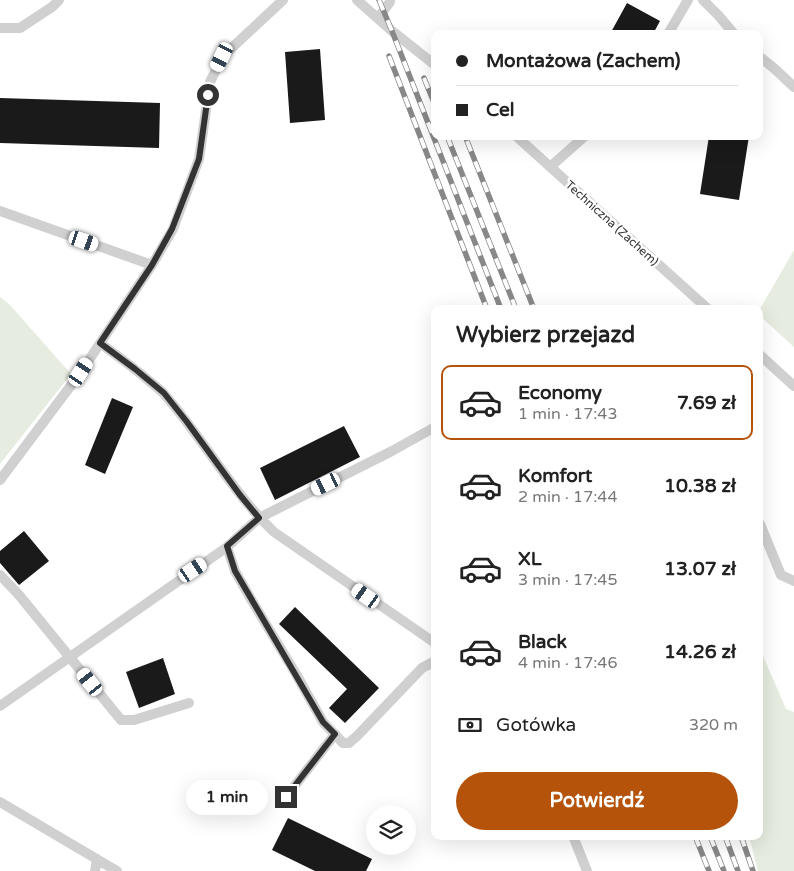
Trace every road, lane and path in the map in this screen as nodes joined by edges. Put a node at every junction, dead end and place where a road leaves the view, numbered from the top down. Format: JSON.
{"nodes":[{"id":1,"x":59,"y":0,"type":"edge"},
{"id":2,"x":283,"y":0,"type":"edge"},
{"id":3,"x":358,"y":0,"type":"edge"},
{"id":4,"x":390,"y":0,"type":"edge"},
{"id":5,"x":688,"y":0,"type":"edge"},
{"id":6,"x":703,"y":0,"type":"edge"},
{"id":7,"x":378,"y":18,"type":"junction"},
{"id":8,"x":0,"y":28,"type":"edge"},
{"id":9,"x":670,"y":30,"type":"edge"},
{"id":10,"x":731,"y":30,"type":"edge"},
{"id":11,"x":763,"y":59,"type":"edge"},
{"id":12,"x":431,"y":62,"type":"edge"},
{"id":13,"x":794,"y":87,"type":"edge"},
{"id":14,"x":520,"y":140,"type":"edge"},
{"id":15,"x":580,"y":140,"type":"edge"},
{"id":16,"x":550,"y":167,"type":"junction"},
{"id":17,"x":0,"y":211,"type":"edge"},
{"id":18,"x":152,"y":265,"type":"junction"},
{"id":19,"x":704,"y":305,"type":"edge"},
{"id":20,"x":100,"y":343,"type":"junction"},
{"id":21,"x":763,"y":358,"type":"edge"},
{"id":22,"x":794,"y":386,"type":"edge"},
{"id":23,"x":431,"y":429,"type":"edge"},
{"id":24,"x":0,"y":480,"type":"edge"},
{"id":25,"x":259,"y":518,"type":"junction"},
{"id":26,"x":763,"y":532,"type":"edge"},
{"id":27,"x":227,"y":546,"type":"junction"},
{"id":28,"x":0,"y":575,"type":"edge"},
{"id":29,"x":794,"y":581,"type":"edge"},
{"id":30,"x":431,"y":640,"type":"edge"},
{"id":31,"x":69,"y":657,"type":"junction"},
{"id":32,"x":431,"y":663,"type":"edge"},
{"id":33,"x":189,"y":703,"type":"dead end"},
{"id":34,"x":0,"y":706,"type":"edge"},
{"id":35,"x":335,"y":734,"type":"junction"},
{"id":36,"x":286,"y":797,"type":"dead end"},
{"id":37,"x":0,"y":802,"type":"edge"},
{"id":38,"x":575,"y":840,"type":"edge"},
{"id":39,"x":97,"y":859,"type":"junction"},
{"id":40,"x":95,"y":871,"type":"edge"},
{"id":41,"x":118,"y":871,"type":"edge"},
{"id":42,"x":587,"y":871,"type":"edge"}],
"edges":[{"from":1,"to":8,"type":"lane"},
{"from":2,"to":18,"type":"lane"},
{"from":3,"to":7,"type":"lane"},
{"from":4,"to":7,"type":"lane"},
{"from":5,"to":9,"type":"lane"},
{"from":6,"to":10,"type":"lane"},
{"from":7,"to":12,"type":"lane"},
{"from":11,"to":13,"type":"lane"},
{"from":14,"to":16,"type":"lane","name":"Techniczna (Zachem)"},
{"from":15,"to":16,"type":"lane"},
{"from":16,"to":19,"type":"lane","name":"Techniczna (Zachem)"},
{"from":17,"to":18,"type":"lane"},
{"from":18,"to":20,"type":"lane"},
{"from":20,"to":24,"type":"lane"},
{"from":20,"to":25,"type":"lane"},
{"from":21,"to":22,"type":"lane"},
{"from":23,"to":25,"type":"lane"},
{"from":25,"to":27,"type":"lane"},
{"from":25,"to":30,"type":"lane"},
{"from":26,"to":29,"type":"lane"},
{"from":27,"to":31,"type":"lane"},
{"from":27,"to":35,"type":"lane"},
{"from":28,"to":31,"type":"lane"},
{"from":31,"to":33,"type":"lane"},
{"from":31,"to":34,"type":"lane"},
{"from":32,"to":35,"type":"lane"},
{"from":35,"to":36,"type":"lane"},
{"from":37,"to":39,"type":"lane"},
{"from":38,"to":42,"type":"lane"},
{"from":39,"to":40,"type":"lane"},
{"from":39,"to":41,"type":"lane"}]}
